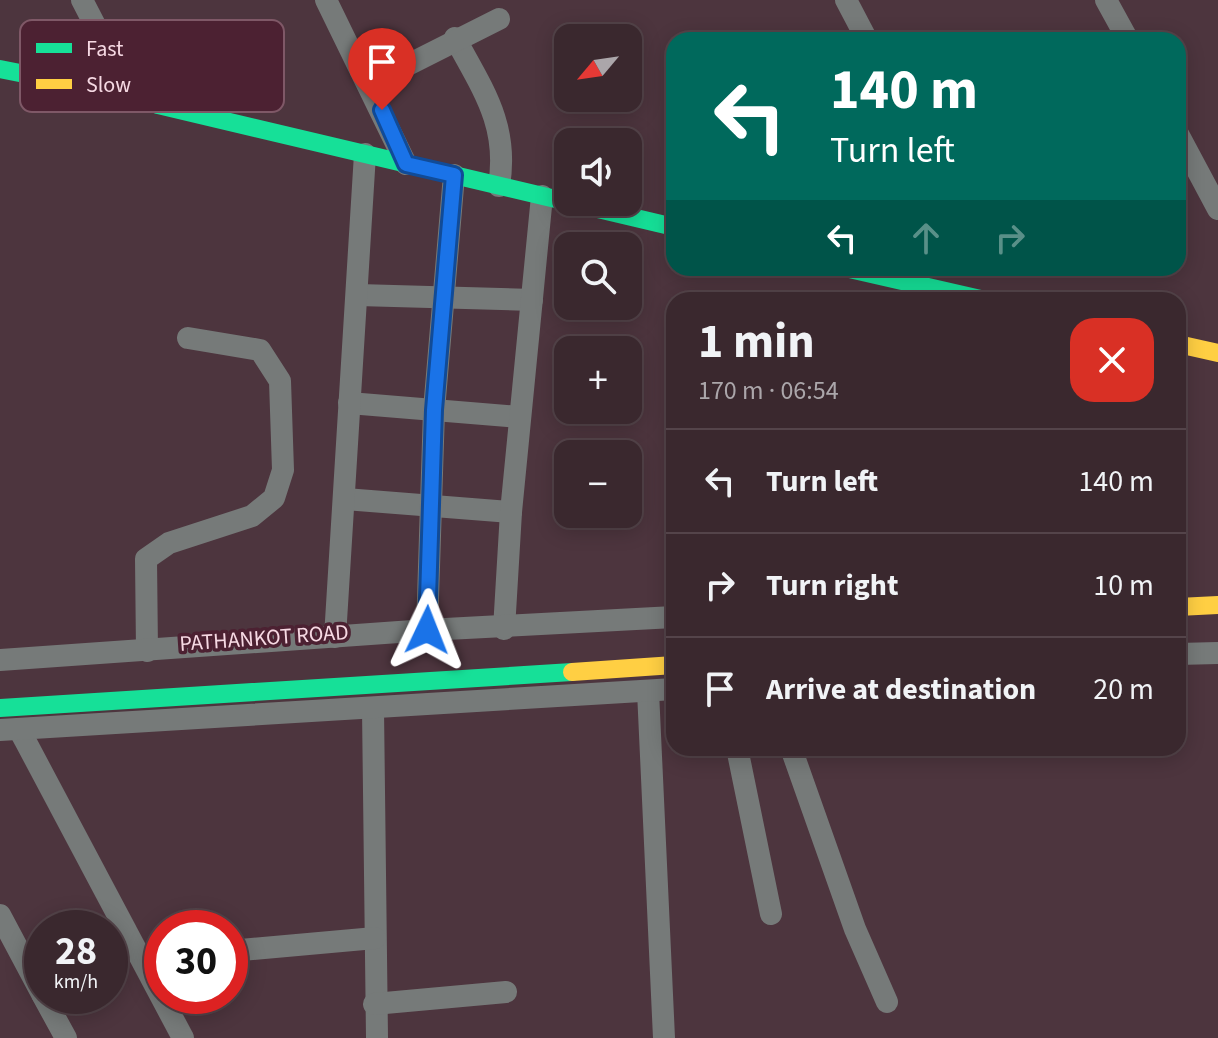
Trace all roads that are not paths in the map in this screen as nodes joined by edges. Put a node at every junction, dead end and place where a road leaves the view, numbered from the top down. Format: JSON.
{"nodes":[{"id":1,"x":82,"y":0,"type":"edge"},
{"id":2,"x":326,"y":0,"type":"edge"},
{"id":3,"x":846,"y":0,"type":"edge"},
{"id":4,"x":1106,"y":0,"type":"edge"},
{"id":5,"x":499,"y":19,"type":"dead end"},
{"id":6,"x":92,"y":20,"type":"edge"},
{"id":7,"x":863,"y":32,"type":"edge"},
{"id":8,"x":1124,"y":32,"type":"edge"},
{"id":9,"x":455,"y":38,"type":"junction"},
{"id":10,"x":0,"y":69,"type":"edge"},
{"id":11,"x":20,"y":73,"type":"edge"},
{"id":12,"x":370,"y":84,"type":"junction"},
{"id":13,"x":188,"y":112,"type":"edge"},
{"id":14,"x":1186,"y":149,"type":"edge"},
{"id":15,"x":365,"y":154,"type":"junction"},
{"id":16,"x":406,"y":164,"type":"junction"},
{"id":17,"x":454,"y":175,"type":"junction"},
{"id":18,"x":499,"y":186,"type":"junction"},
{"id":19,"x":542,"y":196,"type":"junction"},
{"id":20,"x":1218,"y":209,"type":"edge"},
{"id":21,"x":666,"y":225,"type":"edge"},
{"id":22,"x":880,"y":276,"type":"edge"},
{"id":23,"x":950,"y":292,"type":"edge"},
{"id":24,"x":358,"y":295,"type":"junction"},
{"id":25,"x":443,"y":297,"type":"junction"},
{"id":26,"x":532,"y":300,"type":"junction"},
{"id":27,"x":188,"y":338,"type":"dead end"},
{"id":28,"x":1186,"y":346,"type":"edge"},
{"id":29,"x":1218,"y":353,"type":"edge"},
{"id":30,"x":349,"y":403,"type":"junction"},
{"id":31,"x":434,"y":410,"type":"junction"},
{"id":32,"x":520,"y":417,"type":"junction"},
{"id":33,"x":345,"y":499,"type":"junction"},
{"id":34,"x":431,"y":507,"type":"junction"},
{"id":35,"x":511,"y":512,"type":"junction"},
{"id":36,"x":1218,"y":586,"type":"edge"},
{"id":37,"x":1186,"y":588,"type":"edge"},
{"id":38,"x":1218,"y":605,"type":"edge"},
{"id":39,"x":1186,"y":607,"type":"edge"},
{"id":40,"x":666,"y":618,"type":"edge"},
{"id":41,"x":427,"y":630,"type":"junction"},
{"id":42,"x":335,"y":637,"type":"junction"},
{"id":43,"x":505,"y":641,"type":"junction"},
{"id":44,"x":1218,"y":653,"type":"edge"},
{"id":45,"x":1186,"y":654,"type":"edge"},
{"id":46,"x":0,"y":660,"type":"edge"},
{"id":47,"x":150,"y":663,"type":"junction"},
{"id":48,"x":666,"y":666,"type":"edge"},
{"id":49,"x":48,"y":676,"type":"dead end"},
{"id":50,"x":0,"y":679,"type":"edge"},
{"id":51,"x":666,"y":690,"type":"edge"},
{"id":52,"x":648,"y":691,"type":"junction"},
{"id":53,"x":0,"y":708,"type":"edge"},
{"id":54,"x":373,"y":709,"type":"junction"},
{"id":55,"x":10,"y":730,"type":"edge"},
{"id":56,"x":739,"y":756,"type":"edge"},
{"id":57,"x":794,"y":756,"type":"edge"},
{"id":58,"x":771,"y":914,"type":"dead end"},
{"id":59,"x":0,"y":915,"type":"edge"},
{"id":60,"x":375,"y":938,"type":"junction"},
{"id":61,"x":144,"y":945,"type":"edge"},
{"id":62,"x":248,"y":949,"type":"edge"},
{"id":63,"x":24,"y":960,"type":"edge"},
{"id":64,"x":506,"y":992,"type":"dead end"},
{"id":65,"x":887,"y":1002,"type":"dead end"},
{"id":66,"x":374,"y":1004,"type":"junction"},
{"id":67,"x":53,"y":1014,"type":"edge"},
{"id":68,"x":174,"y":1014,"type":"edge"},
{"id":69,"x":66,"y":1038,"type":"edge"},
{"id":70,"x":183,"y":1038,"type":"edge"},
{"id":71,"x":377,"y":1038,"type":"edge"},
{"id":72,"x":664,"y":1038,"type":"edge"}],
"edges":[{"from":1,"to":6,"type":"street"},
{"from":2,"to":12,"type":"street"},
{"from":3,"to":7,"type":"street"},
{"from":4,"to":8,"type":"street"},
{"from":5,"to":9,"type":"street"},
{"from":9,"to":12,"type":"street"},
{"from":9,"to":18,"type":"street"},
{"from":10,"to":11,"type":"main road"},
{"from":12,"to":16,"type":"street"},
{"from":13,"to":15,"type":"main road"},
{"from":14,"to":20,"type":"street"},
{"from":15,"to":16,"type":"main road"},
{"from":15,"to":24,"type":"street"},
{"from":16,"to":17,"type":"main road"},
{"from":17,"to":18,"type":"main road"},
{"from":17,"to":25,"type":"street"},
{"from":18,"to":19,"type":"main road"},
{"from":19,"to":21,"type":"main road"},
{"from":19,"to":26,"type":"street"},
{"from":22,"to":23,"type":"main road"},
{"from":24,"to":25,"type":"street"},
{"from":24,"to":30,"type":"street"},
{"from":25,"to":26,"type":"street"},
{"from":25,"to":31,"type":"street"},
{"from":26,"to":32,"type":"street"},
{"from":27,"to":47,"type":"street"},
{"from":28,"to":29,"type":"main road"},
{"from":30,"to":31,"type":"street"},
{"from":30,"to":33,"type":"street"},
{"from":31,"to":32,"type":"street"},
{"from":31,"to":34,"type":"street"},
{"from":32,"to":35,"type":"street"},
{"from":33,"to":34,"type":"street"},
{"from":33,"to":42,"type":"street"},
{"from":34,"to":35,"type":"street"},
{"from":34,"to":41,"type":"street"},
{"from":35,"to":43,"type":"street"},
{"from":36,"to":37,"type":"street"},
{"from":38,"to":39,"type":"main road"},
{"from":40,"to":43,"type":"street"},
{"from":41,"to":42,"type":"street"},
{"from":41,"to":43,"type":"street"},
{"from":42,"to":47,"type":"street"},
{"from":44,"to":45,"type":"street"},
{"from":46,"to":47,"type":"street"},
{"from":48,"to":53,"type":"main road"},
{"from":49,"to":50,"type":"main road"},
{"from":51,"to":52,"type":"street"},
{"from":52,"to":54,"type":"street"},
{"from":52,"to":72,"type":"street"},
{"from":54,"to":55,"type":"street"},
{"from":54,"to":60,"type":"street"},
{"from":55,"to":61,"type":"street"},
{"from":56,"to":58,"type":"street"},
{"from":57,"to":65,"type":"street"},
{"from":59,"to":63,"type":"street"},
{"from":60,"to":62,"type":"street"},
{"from":60,"to":66,"type":"street"},
{"from":64,"to":66,"type":"street"},
{"from":66,"to":71,"type":"street"},
{"from":67,"to":69,"type":"street"},
{"from":68,"to":70,"type":"street"}]}
